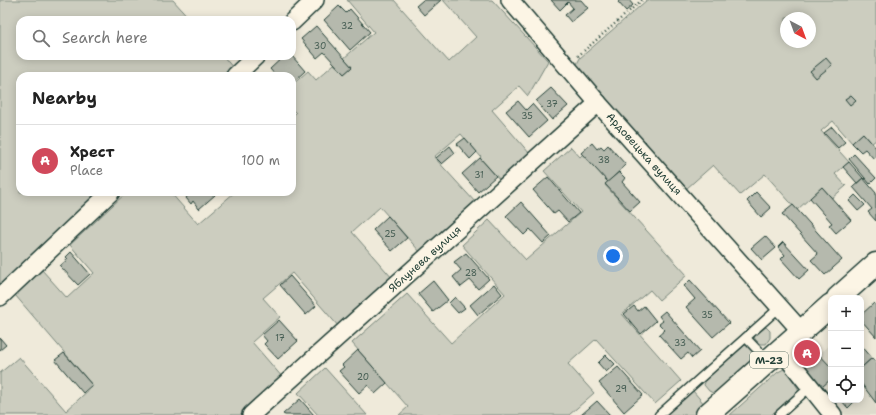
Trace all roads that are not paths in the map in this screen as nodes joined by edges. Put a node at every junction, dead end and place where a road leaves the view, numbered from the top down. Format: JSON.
{"nodes":[{"id":1,"x":315,"y":0,"type":"edge"},
{"id":2,"x":510,"y":0,"type":"edge"},
{"id":3,"x":296,"y":18,"type":"edge"},
{"id":4,"x":252,"y":60,"type":"edge"},
{"id":5,"x":238,"y":72,"type":"edge"},
{"id":6,"x":598,"y":103,"type":"junction"},
{"id":7,"x":107,"y":196,"type":"edge"},
{"id":8,"x":876,"y":264,"type":"edge"},
{"id":9,"x":841,"y":295,"type":"edge"},
{"id":10,"x":0,"y":297,"type":"edge"},
{"id":11,"x":780,"y":307,"type":"junction"},
{"id":12,"x":828,"y":308,"type":"edge"},
{"id":13,"x":802,"y":331,"type":"junction"},
{"id":14,"x":746,"y":338,"type":"junction"},
{"id":15,"x":774,"y":355,"type":"junction"},
{"id":16,"x":810,"y":387,"type":"junction"},
{"id":17,"x":251,"y":415,"type":"edge"},
{"id":18,"x":659,"y":415,"type":"edge"},
{"id":19,"x":707,"y":415,"type":"edge"},
{"id":20,"x":779,"y":415,"type":"edge"},
{"id":21,"x":833,"y":415,"type":"edge"}],
"edges":[{"from":1,"to":3,"type":"street"},
{"from":2,"to":6,"type":"street","name":"Ардовецька вулиця"},
{"from":4,"to":5,"type":"street"},
{"from":6,"to":11,"type":"street","name":"Ардовецька вулиця"},
{"from":6,"to":17,"type":"street","name":"Яблунева вулиця"},
{"from":7,"to":10,"type":"street"},
{"from":8,"to":9,"type":"highway"},
{"from":11,"to":13,"type":"street","name":"Ардовецька вулиця"},
{"from":11,"to":14,"type":"lane"},
{"from":12,"to":13,"type":"highway","number":"М-23"},
{"from":13,"to":15,"type":"highway","number":"М-23"},
{"from":14,"to":15,"type":"lane"},
{"from":14,"to":18,"type":"lane"},
{"from":15,"to":16,"type":"street"},
{"from":15,"to":19,"type":"highway","number":"М-23"},
{"from":16,"to":20,"type":"lane"},
{"from":16,"to":21,"type":"street"}]}
